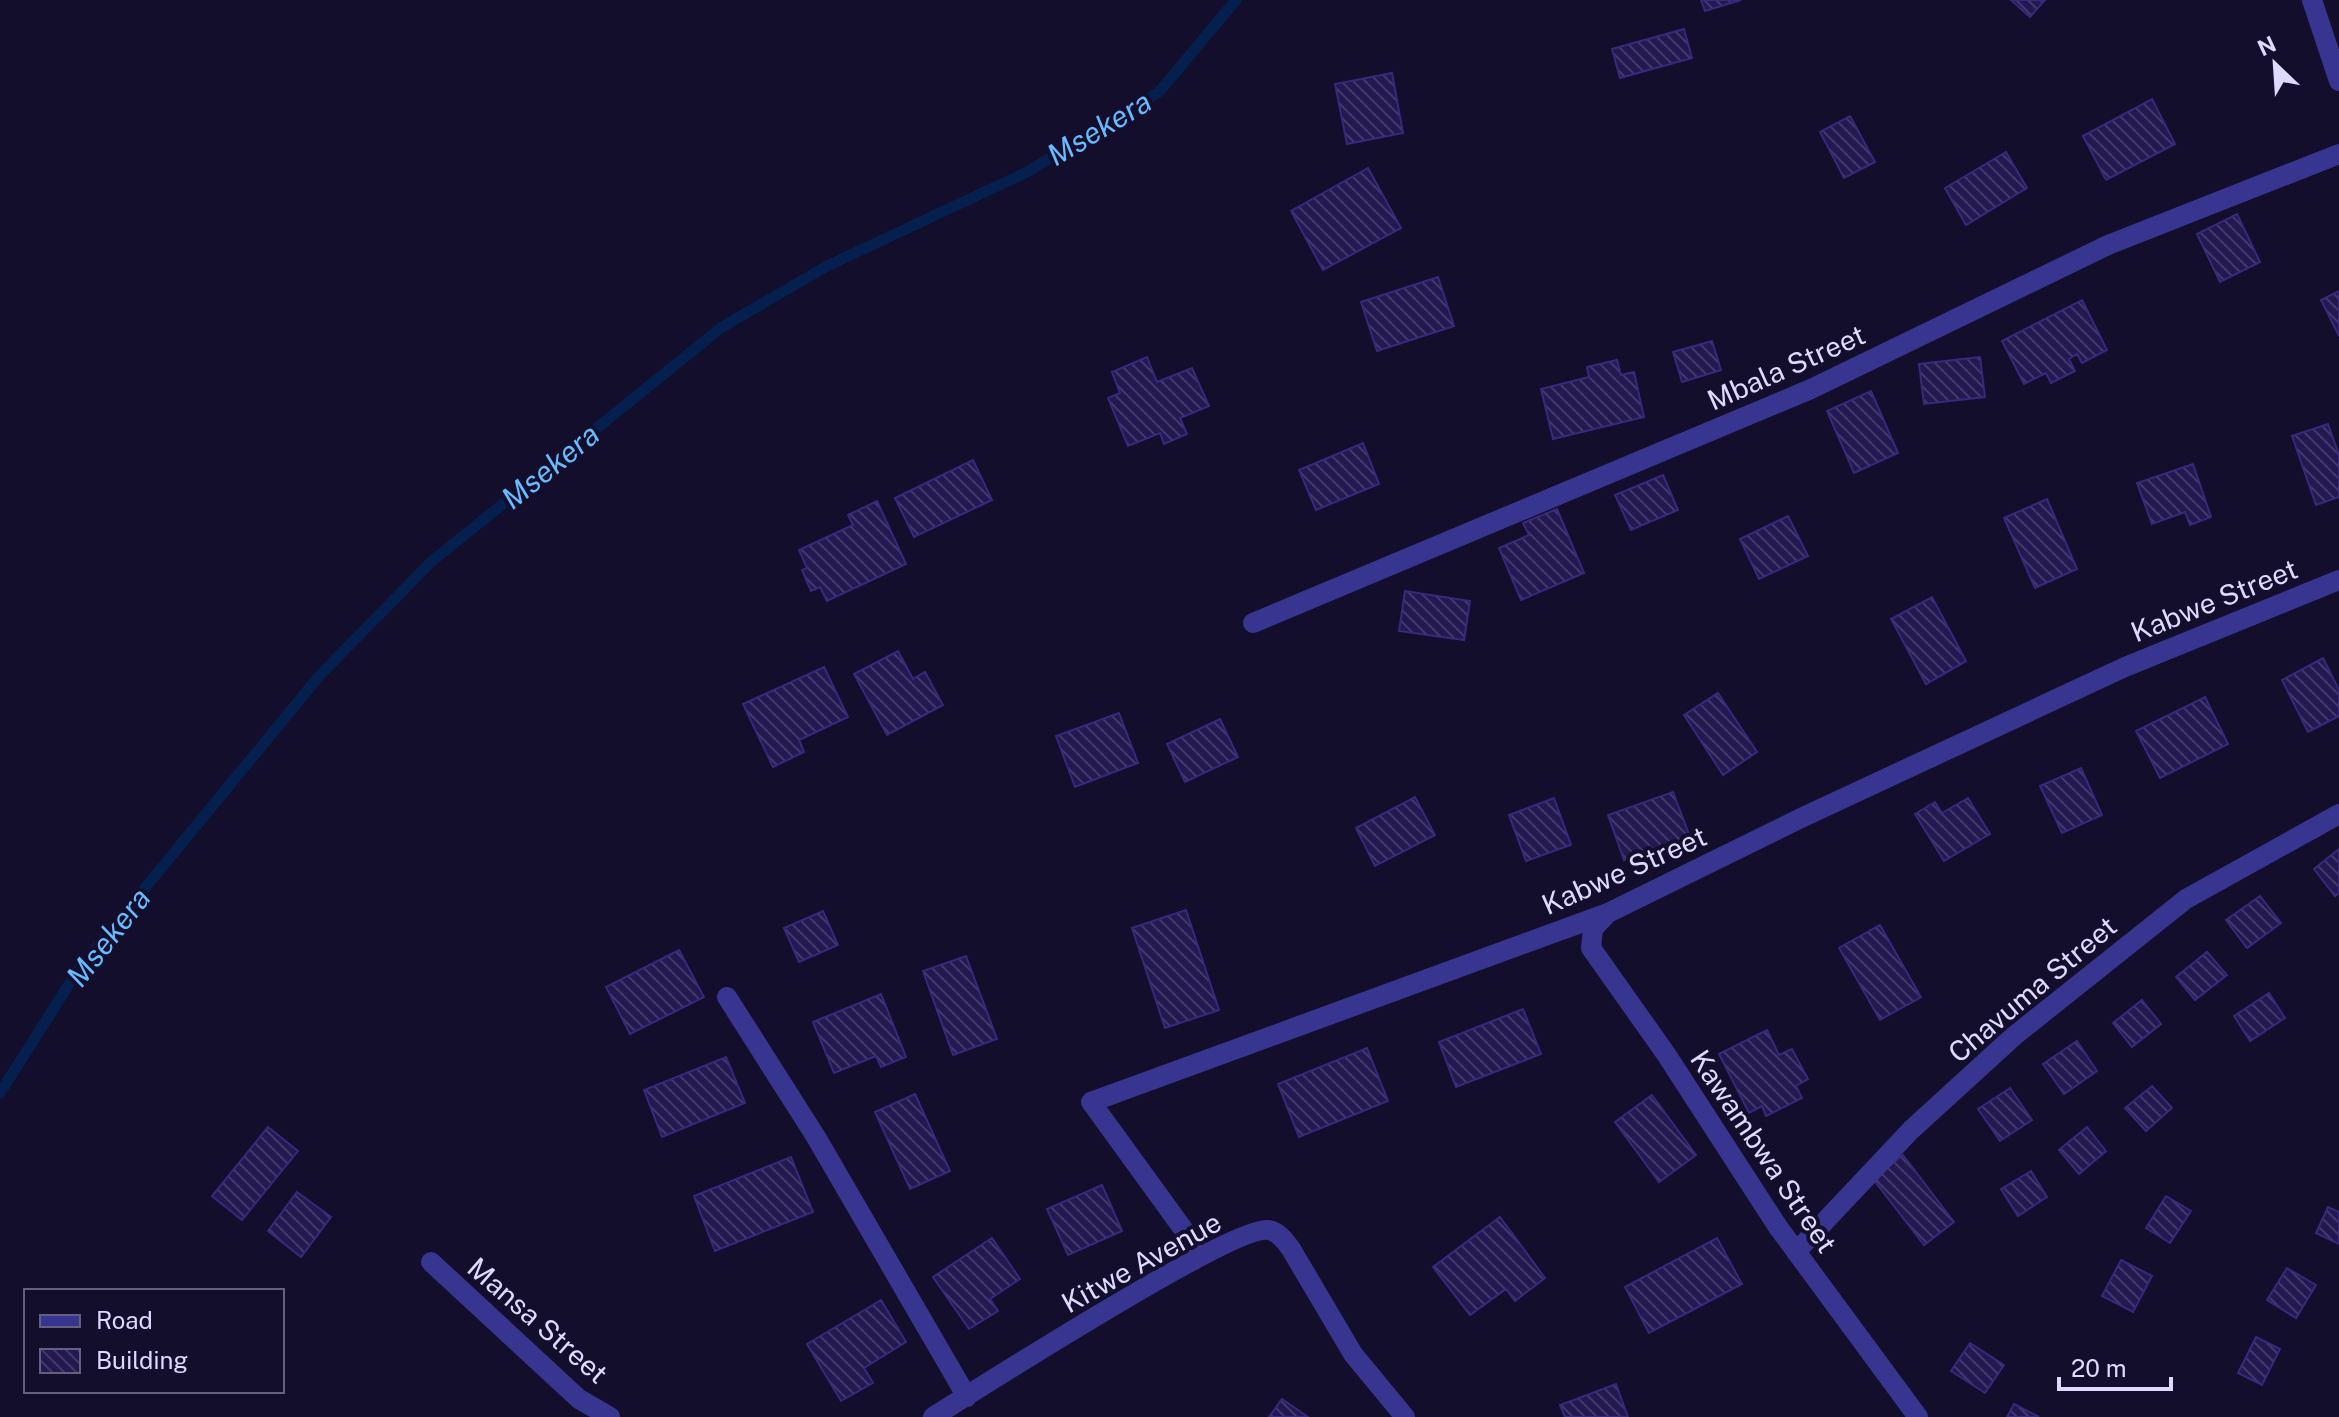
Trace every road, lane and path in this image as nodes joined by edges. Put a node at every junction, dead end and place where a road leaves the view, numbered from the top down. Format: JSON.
{"nodes":[{"id":1,"x":2312,"y":0,"type":"edge"},
{"id":2,"x":2339,"y":81,"type":"edge"},
{"id":3,"x":2339,"y":154,"type":"edge"},
{"id":4,"x":2339,"y":580,"type":"edge"},
{"id":5,"x":1253,"y":623,"type":"dead end"},
{"id":6,"x":2339,"y":814,"type":"edge"},
{"id":7,"x":1608,"y":913,"type":"junction"},
{"id":8,"x":727,"y":997,"type":"dead end"},
{"id":9,"x":1796,"y":1252,"type":"junction"},
{"id":10,"x":1202,"y":1255,"type":"junction"},
{"id":11,"x":431,"y":1262,"type":"dead end"},
{"id":12,"x":967,"y":1397,"type":"junction"},
{"id":13,"x":610,"y":1417,"type":"edge"},
{"id":14,"x":933,"y":1417,"type":"edge"},
{"id":15,"x":1405,"y":1417,"type":"edge"},
{"id":16,"x":1918,"y":1417,"type":"edge"}],
"edges":[{"from":1,"to":2,"type":"street"},
{"from":3,"to":5,"type":"street","name":"Mbala Street"},
{"from":4,"to":7,"type":"street","name":"Kabwe Street"},
{"from":6,"to":9,"type":"street","name":"Chavuma Street"},
{"from":7,"to":9,"type":"street","name":"Kawambwa Street"},
{"from":7,"to":10,"type":"street","name":"Kabwe Street"},
{"from":8,"to":12,"type":"street"},
{"from":9,"to":16,"type":"street","name":"Kawambwa Street"},
{"from":10,"to":12,"type":"street","name":"Kitwe Avenue"},
{"from":10,"to":15,"type":"street","name":"Kitwe Avenue"},
{"from":11,"to":13,"type":"street","name":"Mansa Street"},
{"from":12,"to":14,"type":"street","name":"Kitwe Avenue"}]}
